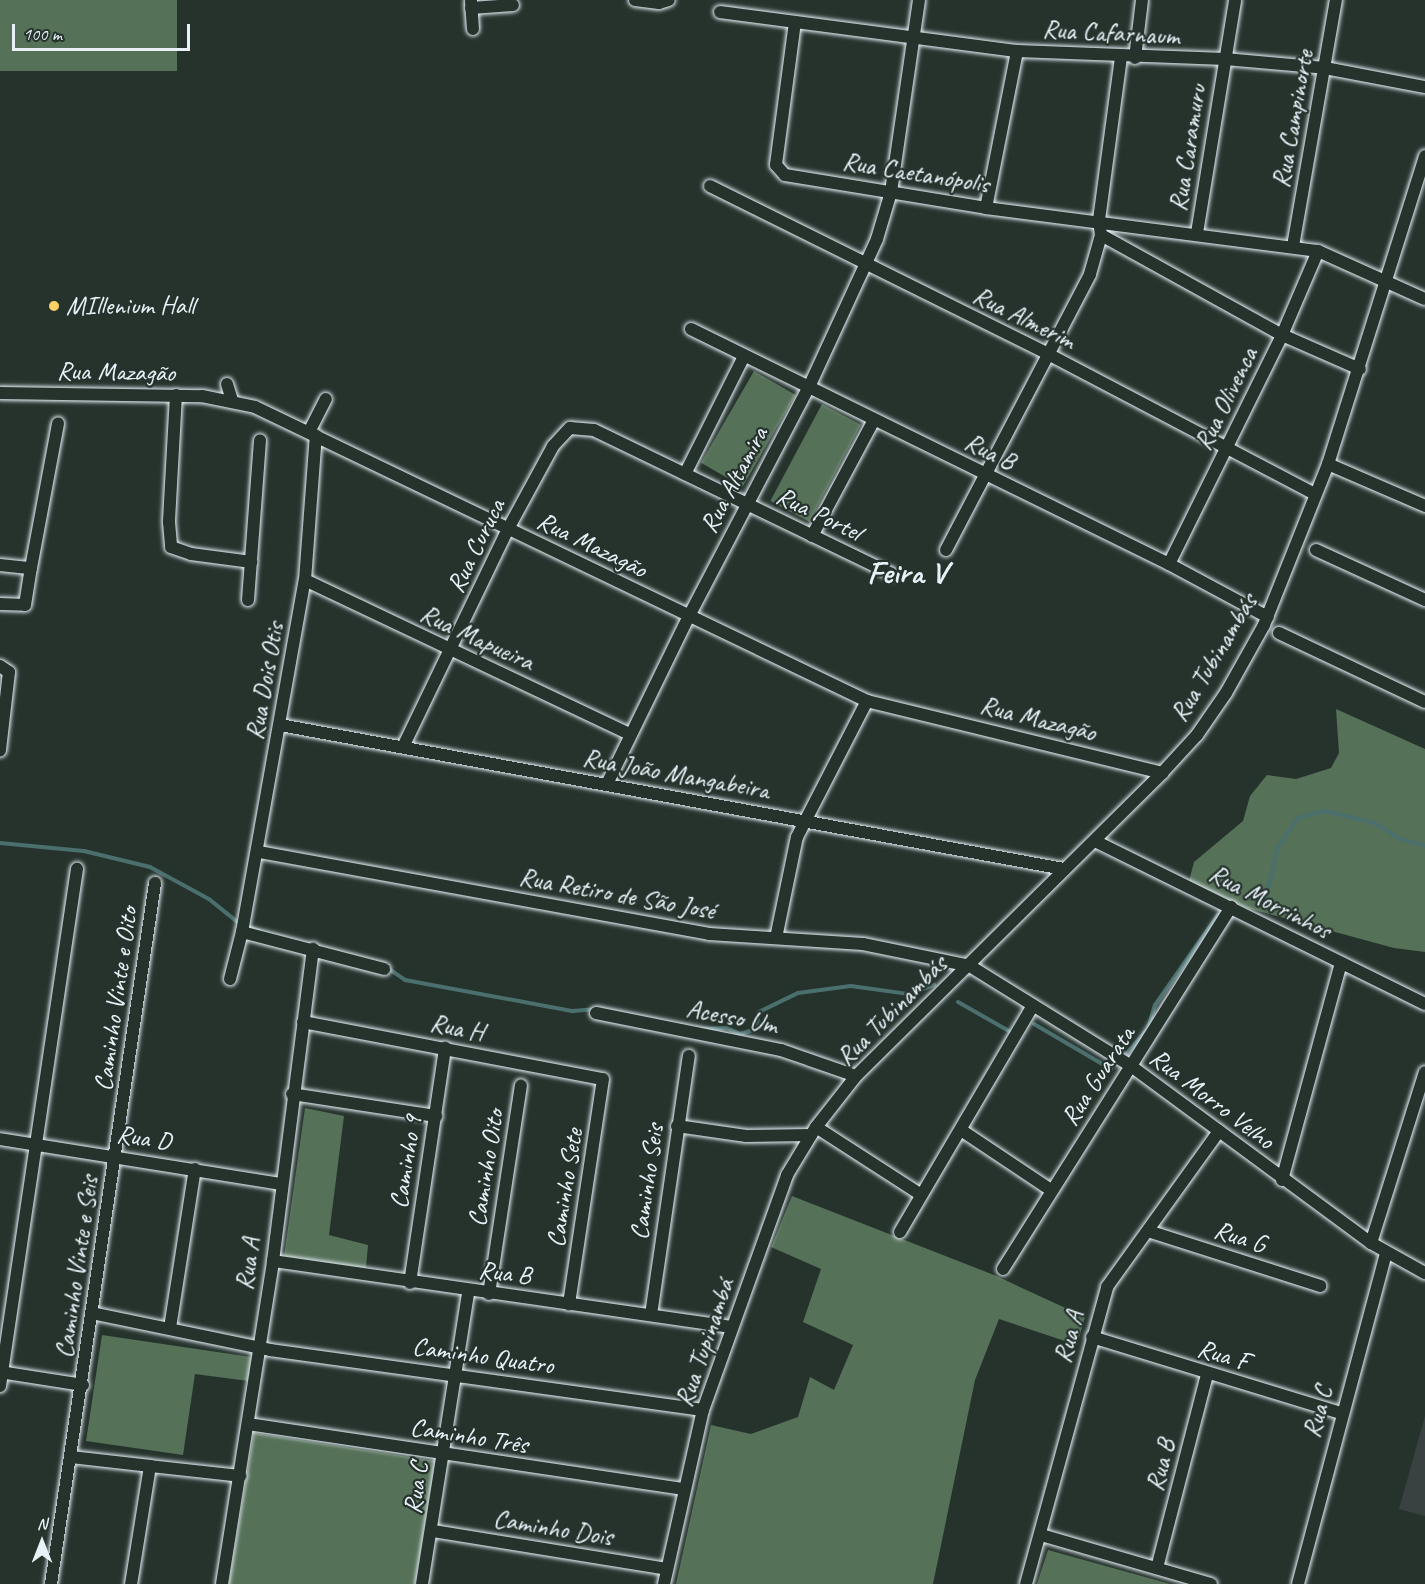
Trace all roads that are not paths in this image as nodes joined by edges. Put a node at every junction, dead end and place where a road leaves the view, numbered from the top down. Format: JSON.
{"nodes":[{"id":1,"x":635,"y":0,"type":"edge"},
{"id":2,"x":669,"y":0,"type":"edge"},
{"id":3,"x":919,"y":0,"type":"edge"},
{"id":4,"x":1143,"y":0,"type":"edge"},
{"id":5,"x":1235,"y":0,"type":"edge"},
{"id":6,"x":1336,"y":0,"type":"edge"},
{"id":7,"x":471,"y":4,"type":"edge"},
{"id":8,"x":513,"y":5,"type":"dead end"},
{"id":9,"x":720,"y":12,"type":"dead end"},
{"id":10,"x":795,"y":22,"type":"junction"},
{"id":11,"x":473,"y":29,"type":"dead end"},
{"id":12,"x":914,"y":37,"type":"junction"},
{"id":13,"x":1017,"y":51,"type":"junction"},
{"id":14,"x":1121,"y":58,"type":"junction"},
{"id":15,"x":1135,"y":58,"type":"junction"},
{"id":16,"x":1225,"y":59,"type":"junction"},
{"id":17,"x":1325,"y":68,"type":"junction"},
{"id":18,"x":1425,"y":87,"type":"edge"},
{"id":19,"x":1425,"y":156,"type":"edge"},
{"id":20,"x":710,"y":186,"type":"dead end"},
{"id":21,"x":891,"y":192,"type":"junction"},
{"id":22,"x":986,"y":208,"type":"junction"},
{"id":23,"x":1099,"y":220,"type":"junction"},
{"id":24,"x":1197,"y":233,"type":"junction"},
{"id":25,"x":1101,"y":235,"type":"junction"},
{"id":26,"x":1293,"y":246,"type":"junction"},
{"id":27,"x":1318,"y":251,"type":"junction"},
{"id":28,"x":866,"y":265,"type":"junction"},
{"id":29,"x":1388,"y":282,"type":"junction"},
{"id":30,"x":1425,"y":299,"type":"edge"},
{"id":31,"x":691,"y":329,"type":"dead end"},
{"id":32,"x":1282,"y":335,"type":"junction"},
{"id":33,"x":1050,"y":355,"type":"junction"},
{"id":34,"x":744,"y":356,"type":"junction"},
{"id":35,"x":1360,"y":369,"type":"junction"},
{"id":36,"x":227,"y":384,"type":"dead end"},
{"id":37,"x":809,"y":387,"type":"junction"},
{"id":38,"x":0,"y":393,"type":"edge"},
{"id":39,"x":176,"y":395,"type":"junction"},
{"id":40,"x":326,"y":399,"type":"dead end"},
{"id":41,"x":232,"y":400,"type":"junction"},
{"id":42,"x":874,"y":420,"type":"junction"},
{"id":43,"x":58,"y":424,"type":"dead end"},
{"id":44,"x":313,"y":433,"type":"junction"},
{"id":45,"x":562,"y":433,"type":"joint"},
{"id":46,"x":260,"y":440,"type":"dead end"},
{"id":47,"x":1227,"y":449,"type":"junction"},
{"id":48,"x":1328,"y":464,"type":"junction"},
{"id":49,"x":685,"y":474,"type":"junction"},
{"id":50,"x":988,"y":476,"type":"junction"},
{"id":51,"x":1316,"y":494,"type":"junction"},
{"id":52,"x":747,"y":504,"type":"junction"},
{"id":53,"x":1425,"y":506,"type":"edge"},
{"id":54,"x":508,"y":529,"type":"junction"},
{"id":55,"x":812,"y":536,"type":"junction"},
{"id":56,"x":946,"y":550,"type":"dead end"},
{"id":57,"x":1316,"y":550,"type":"dead end"},
{"id":58,"x":251,"y":562,"type":"junction"},
{"id":59,"x":1169,"y":564,"type":"junction"},
{"id":60,"x":0,"y":565,"type":"edge"},
{"id":61,"x":31,"y":568,"type":"junction"},
{"id":62,"x":892,"y":574,"type":"dead end"},
{"id":63,"x":306,"y":580,"type":"junction"},
{"id":64,"x":249,"y":600,"type":"dead end"},
{"id":65,"x":1425,"y":600,"type":"edge"},
{"id":66,"x":0,"y":604,"type":"edge"},
{"id":67,"x":1268,"y":616,"type":"junction"},
{"id":68,"x":688,"y":618,"type":"junction"},
{"id":69,"x":1279,"y":633,"type":"dead end"},
{"id":70,"x":449,"y":650,"type":"junction"},
{"id":71,"x":0,"y":666,"type":"edge"},
{"id":72,"x":867,"y":701,"type":"junction"},
{"id":73,"x":1425,"y":702,"type":"edge"},
{"id":74,"x":280,"y":725,"type":"junction"},
{"id":75,"x":630,"y":734,"type":"junction"},
{"id":76,"x":403,"y":747,"type":"junction"},
{"id":77,"x":0,"y":750,"type":"edge"},
{"id":78,"x":1162,"y":773,"type":"junction"},
{"id":79,"x":607,"y":784,"type":"junction"},
{"id":80,"x":806,"y":821,"type":"junction"},
{"id":81,"x":1095,"y":841,"type":"junction"},
{"id":82,"x":259,"y":852,"type":"junction"},
{"id":83,"x":77,"y":869,"type":"dead end"},
{"id":84,"x":1064,"y":869,"type":"junction"},
{"id":85,"x":155,"y":883,"type":"dead end"},
{"id":86,"x":1231,"y":907,"type":"junction"},
{"id":87,"x":243,"y":929,"type":"junction"},
{"id":88,"x":776,"y":938,"type":"junction"},
{"id":89,"x":313,"y":949,"type":"junction"},
{"id":90,"x":1341,"y":963,"type":"junction"},
{"id":91,"x":969,"y":966,"type":"junction"},
{"id":92,"x":384,"y":969,"type":"dead end"},
{"id":93,"x":230,"y":979,"type":"dead end"},
{"id":94,"x":1425,"y":1004,"type":"edge"},
{"id":95,"x":1032,"y":1007,"type":"junction"},
{"id":96,"x":596,"y":1013,"type":"dead end"},
{"id":97,"x":303,"y":1022,"type":"junction"},
{"id":98,"x":445,"y":1048,"type":"junction"},
{"id":99,"x":689,"y":1056,"type":"dead end"},
{"id":100,"x":1131,"y":1066,"type":"junction"},
{"id":101,"x":1425,"y":1072,"type":"edge"},
{"id":102,"x":856,"y":1076,"type":"junction"},
{"id":103,"x":603,"y":1079,"type":"joint"},
{"id":104,"x":521,"y":1085,"type":"dead end"},
{"id":105,"x":292,"y":1094,"type":"junction"},
{"id":106,"x":436,"y":1116,"type":"junction"},
{"id":107,"x":678,"y":1126,"type":"junction"},
{"id":108,"x":961,"y":1130,"type":"junction"},
{"id":109,"x":813,"y":1131,"type":"junction"},
{"id":110,"x":1219,"y":1131,"type":"junction"},
{"id":111,"x":0,"y":1138,"type":"edge"},
{"id":112,"x":35,"y":1143,"type":"junction"},
{"id":113,"x":115,"y":1157,"type":"junction"},
{"id":114,"x":195,"y":1169,"type":"junction"},
{"id":115,"x":1282,"y":1180,"type":"junction"},
{"id":116,"x":280,"y":1184,"type":"junction"},
{"id":117,"x":1051,"y":1190,"type":"junction"},
{"id":118,"x":920,"y":1194,"type":"junction"},
{"id":119,"x":1148,"y":1231,"type":"junction"},
{"id":120,"x":900,"y":1232,"type":"dead end"},
{"id":121,"x":1371,"y":1243,"type":"junction"},
{"id":122,"x":1386,"y":1253,"type":"junction"},
{"id":123,"x":273,"y":1261,"type":"junction"},
{"id":124,"x":1003,"y":1269,"type":"dead end"},
{"id":125,"x":1425,"y":1273,"type":"edge"},
{"id":126,"x":410,"y":1283,"type":"junction"},
{"id":127,"x":1320,"y":1286,"type":"dead end"},
{"id":128,"x":468,"y":1292,"type":"junction"},
{"id":129,"x":489,"y":1294,"type":"junction"},
{"id":130,"x":569,"y":1304,"type":"junction"},
{"id":131,"x":92,"y":1313,"type":"junction"},
{"id":132,"x":651,"y":1315,"type":"junction"},
{"id":133,"x":732,"y":1327,"type":"junction"},
{"id":134,"x":170,"y":1328,"type":"junction"},
{"id":135,"x":1092,"y":1337,"type":"junction"},
{"id":136,"x":258,"y":1346,"type":"junction"},
{"id":137,"x":455,"y":1374,"type":"junction"},
{"id":138,"x":1207,"y":1374,"type":"junction"},
{"id":139,"x":1,"y":1377,"type":"edge"},
{"id":140,"x":83,"y":1385,"type":"junction"},
{"id":141,"x":703,"y":1410,"type":"junction"},
{"id":142,"x":1341,"y":1413,"type":"junction"},
{"id":143,"x":248,"y":1424,"type":"junction"},
{"id":144,"x":443,"y":1455,"type":"junction"},
{"id":145,"x":71,"y":1457,"type":"junction"},
{"id":146,"x":150,"y":1467,"type":"junction"},
{"id":147,"x":240,"y":1476,"type":"junction"},
{"id":148,"x":684,"y":1489,"type":"junction"},
{"id":149,"x":433,"y":1531,"type":"junction"},
{"id":150,"x":1041,"y":1535,"type":"junction"},
{"id":151,"x":1157,"y":1568,"type":"junction"},
{"id":152,"x":667,"y":1569,"type":"junction"},
{"id":153,"x":51,"y":1584,"type":"edge"},
{"id":154,"x":131,"y":1584,"type":"edge"},
{"id":155,"x":222,"y":1584,"type":"edge"},
{"id":156,"x":422,"y":1584,"type":"edge"},
{"id":157,"x":664,"y":1584,"type":"edge"},
{"id":158,"x":1026,"y":1584,"type":"edge"},
{"id":159,"x":1211,"y":1584,"type":"edge"},
{"id":160,"x":1298,"y":1584,"type":"edge"}],
"edges":[{"from":1,"to":2,"type":"street"},
{"from":3,"to":12,"type":"street","name":"Rua Altamira"},
{"from":4,"to":15,"type":"street"},
{"from":5,"to":16,"type":"street","name":"Rua Caramuru"},
{"from":6,"to":17,"type":"street","name":"Rua Campinorte"},
{"from":7,"to":8,"type":"street"},
{"from":7,"to":11,"type":"street"},
{"from":9,"to":10,"type":"street","name":"Rua Cafarnaum"},
{"from":10,"to":12,"type":"street","name":"Rua Cafarnaum"},
{"from":10,"to":21,"type":"street","name":"Rua Caetanópolis"},
{"from":12,"to":13,"type":"street","name":"Rua Cafarnaum"},
{"from":12,"to":21,"type":"street","name":"Rua Altamira"},
{"from":13,"to":14,"type":"street","name":"Rua Cafarnaum"},
{"from":13,"to":22,"type":"street"},
{"from":14,"to":15,"type":"street","name":"Rua Cafarnaum"},
{"from":14,"to":23,"type":"street"},
{"from":15,"to":16,"type":"street","name":"Rua Cafarnaum"},
{"from":16,"to":17,"type":"street","name":"Rua Cafarnaum"},
{"from":16,"to":24,"type":"street","name":"Rua Caramuru"},
{"from":17,"to":18,"type":"street","name":"Rua Cafarnaum"},
{"from":17,"to":26,"type":"street","name":"Rua Campinorte"},
{"from":19,"to":29,"type":"street","name":"Rua Tubinambás"},
{"from":20,"to":28,"type":"street","name":"Rua Almerim"},
{"from":21,"to":22,"type":"street","name":"Rua Caetanópolis"},
{"from":21,"to":28,"type":"street","name":"Rua Altamira"},
{"from":22,"to":23,"type":"street","name":"Rua Caetanópolis"},
{"from":23,"to":24,"type":"street","name":"Rua Caetanópolis"},
{"from":23,"to":25,"type":"street"},
{"from":24,"to":26,"type":"street","name":"Rua Caetanópolis"},
{"from":25,"to":32,"type":"street"},
{"from":25,"to":33,"type":"street"},
{"from":26,"to":27,"type":"street","name":"Rua Caetanópolis"},
{"from":27,"to":29,"type":"street","name":"Rua Caetanópolis"},
{"from":27,"to":32,"type":"street","name":"Rua Olivenca"},
{"from":28,"to":33,"type":"street","name":"Rua Almerim"},
{"from":28,"to":37,"type":"street","name":"Rua Altamira"},
{"from":29,"to":30,"type":"street","name":"Rua Caetanópolis"},
{"from":29,"to":35,"type":"street","name":"Rua Tubinambás"},
{"from":31,"to":34,"type":"street","name":"Rua B"},
{"from":32,"to":35,"type":"street"},
{"from":32,"to":47,"type":"street","name":"Rua Olivenca"},
{"from":33,"to":47,"type":"street","name":"Rua Almerim"},
{"from":33,"to":50,"type":"street"},
{"from":34,"to":37,"type":"street","name":"Rua B"},
{"from":34,"to":49,"type":"street"},
{"from":35,"to":48,"type":"street","name":"Rua Tubinambás"},
{"from":36,"to":41,"type":"street"},
{"from":37,"to":42,"type":"street","name":"Rua B"},
{"from":37,"to":52,"type":"street","name":"Rua Altamira"},
{"from":38,"to":39,"type":"street","name":"Rua Mazagão"},
{"from":39,"to":41,"type":"street","name":"Rua Mazagão"},
{"from":39,"to":58,"type":"street"},
{"from":40,"to":44,"type":"street"},
{"from":41,"to":44,"type":"street","name":"Rua Mazagão"},
{"from":42,"to":50,"type":"street","name":"Rua B"},
{"from":42,"to":55,"type":"street"},
{"from":43,"to":61,"type":"street"},
{"from":44,"to":54,"type":"street","name":"Rua Mazagão"},
{"from":44,"to":63,"type":"street","name":"Rua Dois Otis"},
{"from":45,"to":49,"type":"street","name":"Rua Portel"},
{"from":45,"to":54,"type":"street","name":"Rua Curuca"},
{"from":46,"to":58,"type":"street"},
{"from":47,"to":51,"type":"street","name":"Rua Almerim"},
{"from":47,"to":59,"type":"street","name":"Rua Olivenca"},
{"from":48,"to":51,"type":"street","name":"Rua Tubinambás"},
{"from":48,"to":53,"type":"street"},
{"from":49,"to":52,"type":"street","name":"Rua Portel"},
{"from":50,"to":56,"type":"street"},
{"from":50,"to":59,"type":"street","name":"Rua B"},
{"from":51,"to":67,"type":"street","name":"Rua Tubinambás"},
{"from":52,"to":55,"type":"street","name":"Rua Portel"},
{"from":52,"to":68,"type":"street","name":"Rua Altamira"},
{"from":54,"to":68,"type":"street","name":"Rua Mazagão"},
{"from":54,"to":70,"type":"street","name":"Rua Curuca"},
{"from":55,"to":62,"type":"street","name":"Rua Portel"},
{"from":57,"to":65,"type":"street"},
{"from":58,"to":64,"type":"street"},
{"from":59,"to":67,"type":"street","name":"Rua B"},
{"from":60,"to":61,"type":"street"},
{"from":61,"to":66,"type":"street"},
{"from":63,"to":70,"type":"street","name":"Rua Mapueira"},
{"from":63,"to":74,"type":"street","name":"Rua Dois Otis"},
{"from":67,"to":78,"type":"street","name":"Rua Tubinambás"},
{"from":68,"to":72,"type":"street","name":"Rua Mazagão"},
{"from":68,"to":75,"type":"street","name":"Rua Altamira"},
{"from":69,"to":73,"type":"street"},
{"from":70,"to":75,"type":"street","name":"Rua Mapueira"},
{"from":70,"to":76,"type":"street","name":"Rua Curuca"},
{"from":71,"to":77,"type":"street"},
{"from":72,"to":78,"type":"street","name":"Rua Mazagão"},
{"from":72,"to":80,"type":"street"},
{"from":74,"to":76,"type":"street","name":"Rua João Mangabeira"},
{"from":74,"to":82,"type":"street","name":"Rua Dois Otis"},
{"from":75,"to":79,"type":"street","name":"Rua Altamira"},
{"from":76,"to":79,"type":"street","name":"Rua João Mangabeira"},
{"from":78,"to":81,"type":"street","name":"Rua Tubinambás"},
{"from":79,"to":80,"type":"street","name":"Rua João Mangabeira"},
{"from":80,"to":84,"type":"street","name":"Rua João Mangabeira"},
{"from":80,"to":88,"type":"street"},
{"from":81,"to":84,"type":"street","name":"Rua Tubinambás"},
{"from":81,"to":86,"type":"street","name":"Rua Morrinhos"},
{"from":82,"to":87,"type":"street","name":"Rua Dois Otis"},
{"from":82,"to":88,"type":"street","name":"Rua Retiro de São José"},
{"from":83,"to":112,"type":"street"},
{"from":84,"to":91,"type":"street","name":"Rua Tubinambás"},
{"from":85,"to":113,"type":"street","name":"Caminho Vinte e Oito"},
{"from":86,"to":90,"type":"street","name":"Rua Morrinhos"},
{"from":86,"to":100,"type":"street","name":"Rua Guarata"},
{"from":87,"to":89,"type":"street"},
{"from":87,"to":93,"type":"street"},
{"from":88,"to":91,"type":"street","name":"Rua Retiro de São José"},
{"from":89,"to":92,"type":"street"},
{"from":89,"to":97,"type":"street","name":"Rua A"},
{"from":90,"to":94,"type":"street","name":"Rua Morrinhos"},
{"from":90,"to":115,"type":"street"},
{"from":91,"to":95,"type":"street","name":"Rua Morro Velho"},
{"from":91,"to":102,"type":"street","name":"Rua Tubinambás"},
{"from":95,"to":100,"type":"street","name":"Rua Morro Velho"},
{"from":95,"to":108,"type":"street"},
{"from":96,"to":102,"type":"street","name":"Acesso Um"},
{"from":97,"to":98,"type":"street","name":"Rua H"},
{"from":97,"to":105,"type":"street","name":"Rua A"},
{"from":98,"to":103,"type":"street","name":"Rua H"},
{"from":98,"to":106,"type":"street","name":"Caminho 9"},
{"from":99,"to":107,"type":"street","name":"Caminho Seis"},
{"from":100,"to":110,"type":"street","name":"Rua Morro Velho"},
{"from":100,"to":117,"type":"street","name":"Rua Guarata"},
{"from":101,"to":121,"type":"street"},
{"from":102,"to":109,"type":"street","name":"Rua Tubinambás"},
{"from":103,"to":130,"type":"street","name":"Caminho Sete"},
{"from":104,"to":129,"type":"street","name":"Caminho Oito"},
{"from":105,"to":106,"type":"street"},
{"from":105,"to":116,"type":"street","name":"Rua A"},
{"from":106,"to":126,"type":"street","name":"Caminho 9"},
{"from":107,"to":109,"type":"street"},
{"from":107,"to":132,"type":"street","name":"Caminho Seis"},
{"from":108,"to":117,"type":"street"},
{"from":108,"to":118,"type":"street"},
{"from":109,"to":118,"type":"street"},
{"from":109,"to":133,"type":"street","name":"Rua Tupinambá"},
{"from":110,"to":115,"type":"street","name":"Rua Morro Velho"},
{"from":110,"to":119,"type":"street","name":"Rua A"},
{"from":111,"to":112,"type":"street","name":"Rua D"},
{"from":112,"to":113,"type":"street","name":"Rua D"},
{"from":112,"to":139,"type":"street"},
{"from":113,"to":114,"type":"street","name":"Rua D"},
{"from":113,"to":131,"type":"street","name":"Caminho Vinte e Seis"},
{"from":114,"to":116,"type":"street","name":"Rua D"},
{"from":114,"to":134,"type":"street"},
{"from":115,"to":121,"type":"street","name":"Rua Morro Velho"},
{"from":116,"to":123,"type":"street","name":"Rua A"},
{"from":117,"to":124,"type":"street","name":"Rua Guarata"},
{"from":118,"to":120,"type":"street"},
{"from":119,"to":127,"type":"street","name":"Rua G"},
{"from":119,"to":135,"type":"street","name":"Rua A"},
{"from":121,"to":122,"type":"street","name":"Rua Morro Velho"},
{"from":122,"to":125,"type":"street","name":"Rua Morro Velho"},
{"from":122,"to":142,"type":"street","name":"Rua C"},
{"from":123,"to":126,"type":"street","name":"Rua B"},
{"from":123,"to":136,"type":"street","name":"Rua A"},
{"from":126,"to":128,"type":"street","name":"Rua B"},
{"from":128,"to":129,"type":"street","name":"Rua B"},
{"from":128,"to":137,"type":"street","name":"Rua C"},
{"from":129,"to":130,"type":"street","name":"Rua B"},
{"from":130,"to":132,"type":"street","name":"Rua B"},
{"from":131,"to":134,"type":"street","name":"Caminho Quatro"},
{"from":131,"to":140,"type":"street","name":"Caminho Vinte e Seis"},
{"from":132,"to":133,"type":"street","name":"Rua B"},
{"from":133,"to":141,"type":"street","name":"Rua Tupinambá"},
{"from":134,"to":136,"type":"street","name":"Caminho Quatro"},
{"from":135,"to":138,"type":"street","name":"Rua F"},
{"from":135,"to":150,"type":"street","name":"Rua A"},
{"from":136,"to":137,"type":"street","name":"Caminho Quatro"},
{"from":136,"to":143,"type":"street","name":"Rua A"},
{"from":137,"to":141,"type":"street","name":"Caminho Quatro"},
{"from":137,"to":144,"type":"street","name":"Rua C"},
{"from":138,"to":142,"type":"street","name":"Rua F"},
{"from":138,"to":151,"type":"street","name":"Rua B"},
{"from":139,"to":140,"type":"street"},
{"from":140,"to":145,"type":"street","name":"Caminho Vinte e Seis"},
{"from":141,"to":148,"type":"street","name":"Rua Tupinambá"},
{"from":142,"to":160,"type":"street","name":"Rua C"},
{"from":143,"to":144,"type":"street","name":"Caminho Três"},
{"from":143,"to":147,"type":"street","name":"Rua A"},
{"from":144,"to":148,"type":"street","name":"Caminho Três"},
{"from":144,"to":149,"type":"street","name":"Rua C"},
{"from":145,"to":146,"type":"street"},
{"from":145,"to":153,"type":"street","name":"Caminho Vinte e Seis"},
{"from":146,"to":147,"type":"street"},
{"from":146,"to":154,"type":"street"},
{"from":147,"to":155,"type":"street","name":"Rua A"},
{"from":148,"to":152,"type":"street","name":"Rua Tupinambá"},
{"from":149,"to":152,"type":"street","name":"Caminho Dois"},
{"from":149,"to":156,"type":"street","name":"Rua C"},
{"from":150,"to":151,"type":"street"},
{"from":150,"to":158,"type":"street","name":"Rua A"},
{"from":151,"to":159,"type":"street"},
{"from":152,"to":157,"type":"street","name":"Rua Tupinambá"}]}
